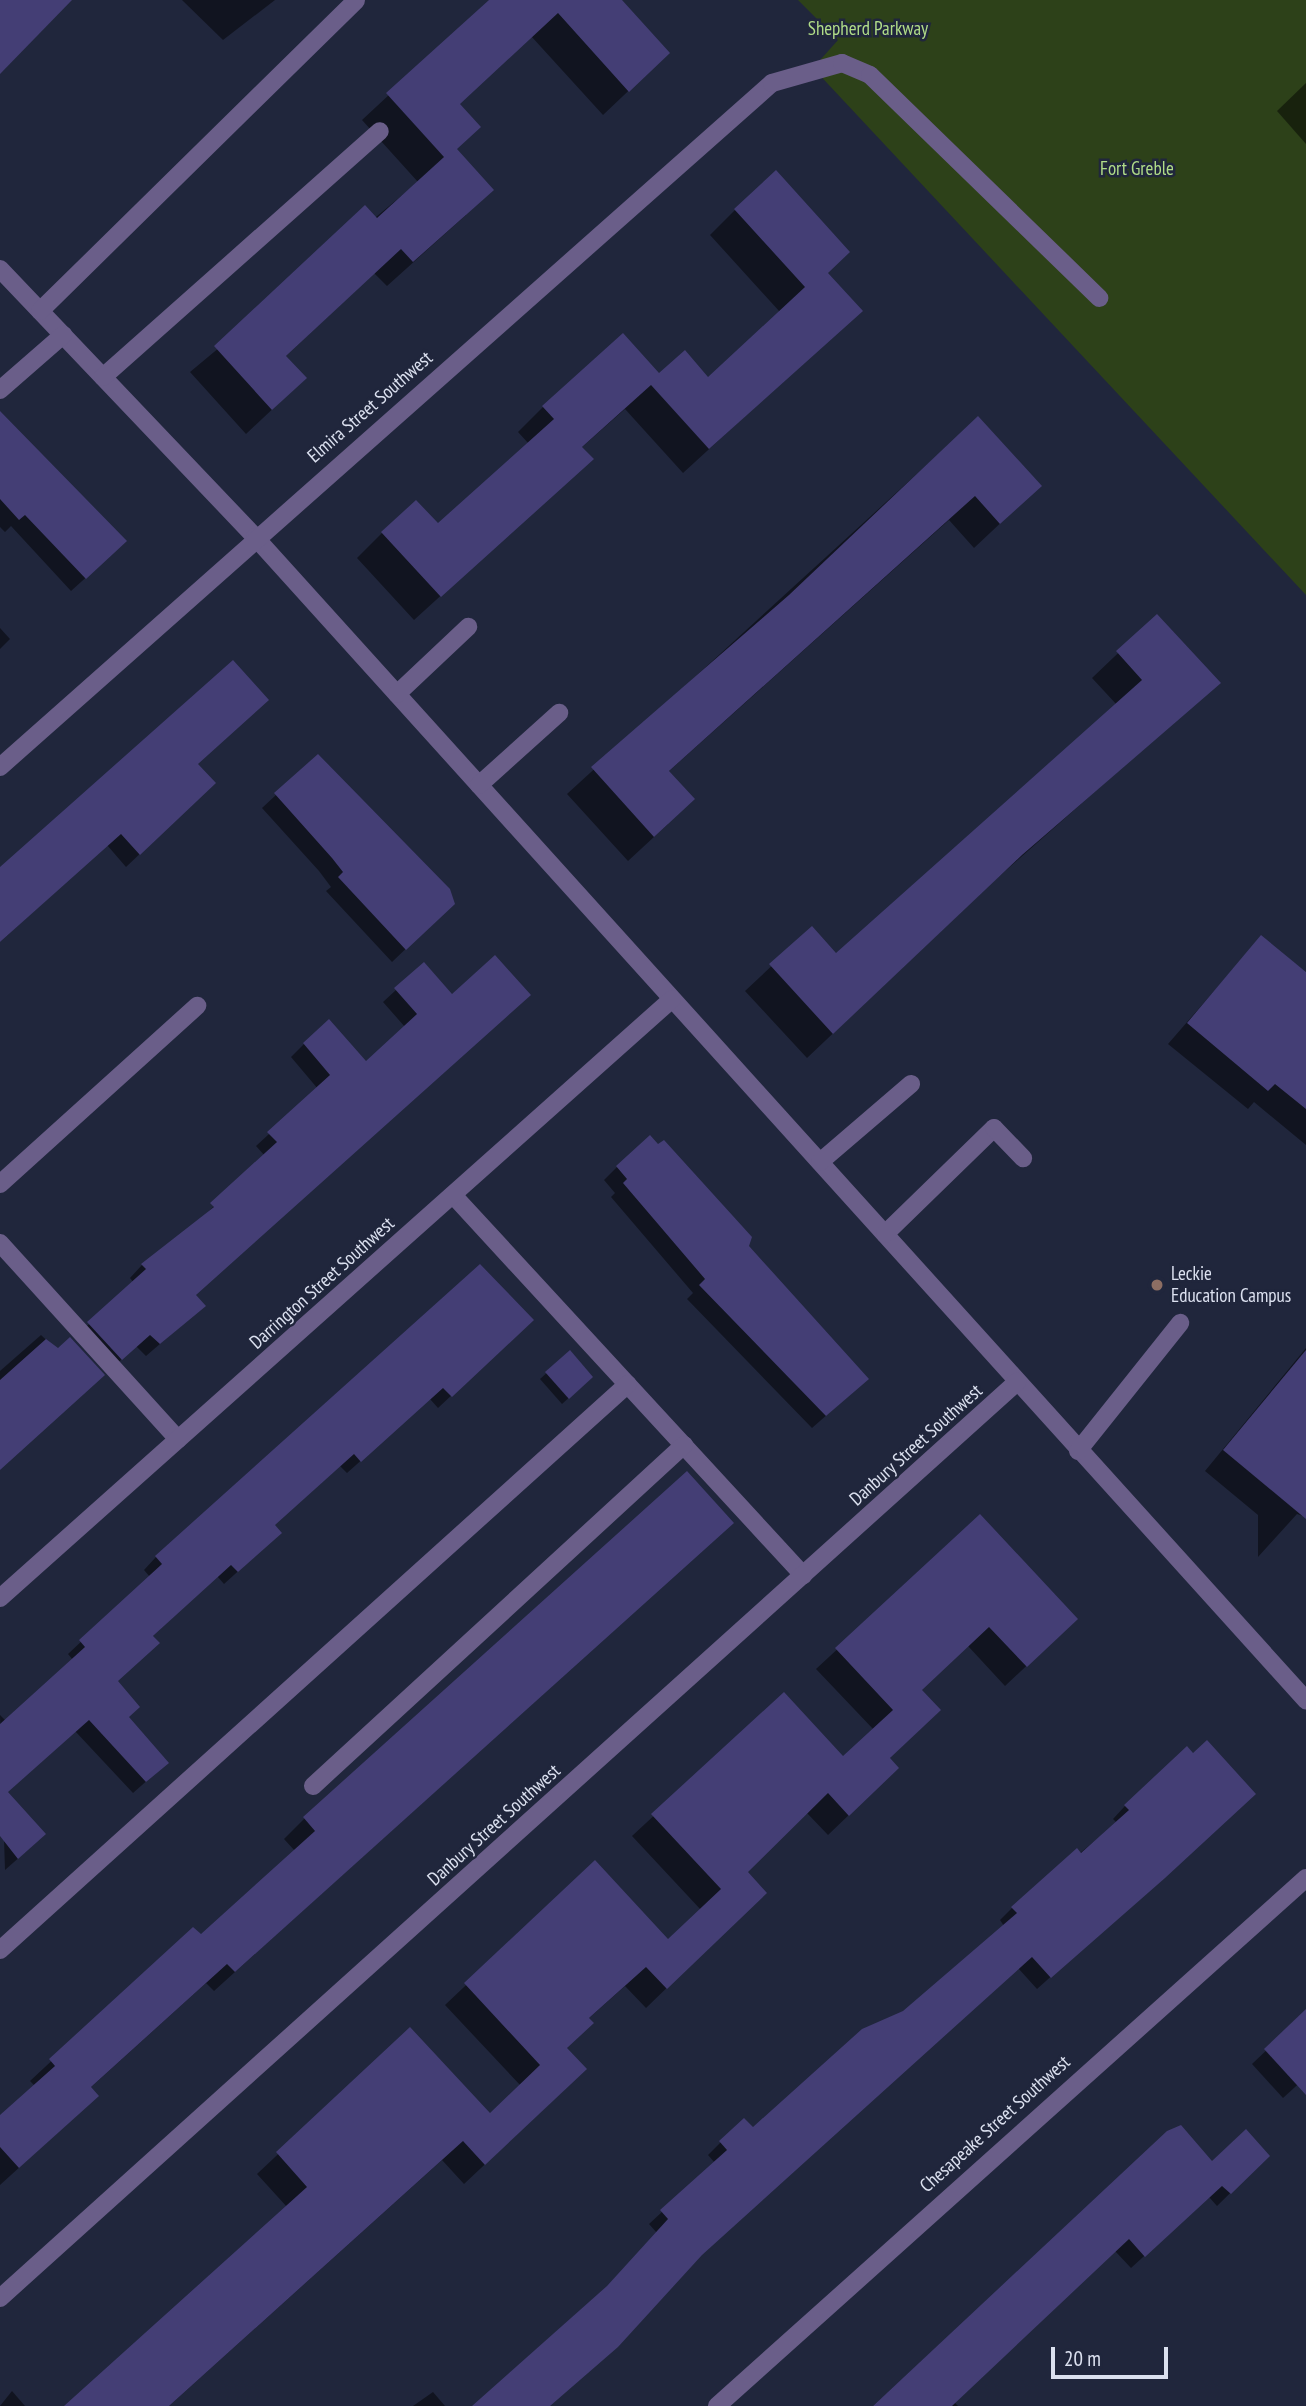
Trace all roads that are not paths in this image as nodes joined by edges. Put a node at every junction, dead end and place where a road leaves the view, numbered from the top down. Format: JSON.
{"nodes":[{"id":1,"x":356,"y":0,"type":"edge"},
{"id":2,"x":380,"y":131,"type":"dead end"},
{"id":3,"x":0,"y":269,"type":"edge"},
{"id":4,"x":1099,"y":298,"type":"dead end"},
{"id":5,"x":40,"y":311,"type":"junction"},
{"id":6,"x":63,"y":335,"type":"junction"},
{"id":7,"x":103,"y":377,"type":"junction"},
{"id":8,"x":0,"y":390,"type":"edge"},
{"id":9,"x":255,"y":537,"type":"junction"},
{"id":10,"x":468,"y":627,"type":"dead end"},
{"id":11,"x":397,"y":694,"type":"junction"},
{"id":12,"x":559,"y":713,"type":"dead end"},
{"id":13,"x":0,"y":767,"type":"edge"},
{"id":14,"x":479,"y":785,"type":"junction"},
{"id":15,"x":672,"y":999,"type":"junction"},
{"id":16,"x":197,"y":1006,"type":"dead end"},
{"id":17,"x":911,"y":1084,"type":"dead end"},
{"id":18,"x":1023,"y":1158,"type":"dead end"},
{"id":19,"x":820,"y":1163,"type":"junction"},
{"id":20,"x":0,"y":1184,"type":"edge"},
{"id":21,"x":453,"y":1195,"type":"junction"},
{"id":22,"x":885,"y":1234,"type":"junction"},
{"id":23,"x":0,"y":1243,"type":"edge"},
{"id":24,"x":1180,"y":1323,"type":"dead end"},
{"id":25,"x":1017,"y":1382,"type":"junction"},
{"id":26,"x":628,"y":1384,"type":"junction"},
{"id":27,"x":178,"y":1439,"type":"junction"},
{"id":28,"x":684,"y":1445,"type":"junction"},
{"id":29,"x":1078,"y":1451,"type":"junction"},
{"id":30,"x":803,"y":1575,"type":"junction"},
{"id":31,"x":0,"y":1598,"type":"edge"},
{"id":32,"x":1306,"y":1700,"type":"edge"},
{"id":33,"x":313,"y":1786,"type":"dead end"},
{"id":34,"x":1306,"y":1878,"type":"edge"},
{"id":35,"x":0,"y":1950,"type":"edge"},
{"id":36,"x":0,"y":2298,"type":"edge"},
{"id":37,"x":717,"y":2406,"type":"edge"}],
"edges":[{"from":1,"to":5,"type":"street"},
{"from":2,"to":7,"type":"street"},
{"from":3,"to":5,"type":"street"},
{"from":4,"to":9,"type":"street","name":"Elmira Street Southwest"},
{"from":5,"to":6,"type":"street"},
{"from":6,"to":7,"type":"street"},
{"from":6,"to":8,"type":"street"},
{"from":7,"to":9,"type":"street"},
{"from":9,"to":11,"type":"street"},
{"from":9,"to":13,"type":"street","name":"Elmira Street Southwest"},
{"from":10,"to":11,"type":"street"},
{"from":11,"to":14,"type":"street"},
{"from":12,"to":14,"type":"street"},
{"from":14,"to":15,"type":"street"},
{"from":15,"to":19,"type":"street"},
{"from":15,"to":21,"type":"street","name":"Darrington Street Southwest"},
{"from":16,"to":20,"type":"street"},
{"from":17,"to":19,"type":"street"},
{"from":18,"to":22,"type":"street"},
{"from":19,"to":22,"type":"street"},
{"from":21,"to":26,"type":"street"},
{"from":21,"to":27,"type":"street","name":"Darrington Street Southwest"},
{"from":22,"to":25,"type":"street"},
{"from":23,"to":27,"type":"street"},
{"from":24,"to":29,"type":"street"},
{"from":25,"to":29,"type":"street"},
{"from":25,"to":30,"type":"street","name":"Danbury Street Southwest"},
{"from":26,"to":28,"type":"street"},
{"from":26,"to":35,"type":"street"},
{"from":27,"to":31,"type":"street","name":"Darrington Street Southwest"},
{"from":28,"to":30,"type":"street"},
{"from":28,"to":33,"type":"street"},
{"from":29,"to":32,"type":"street"},
{"from":30,"to":36,"type":"street","name":"Danbury Street Southwest"},
{"from":34,"to":37,"type":"street","name":"Chesapeake Street Southwest"}]}
